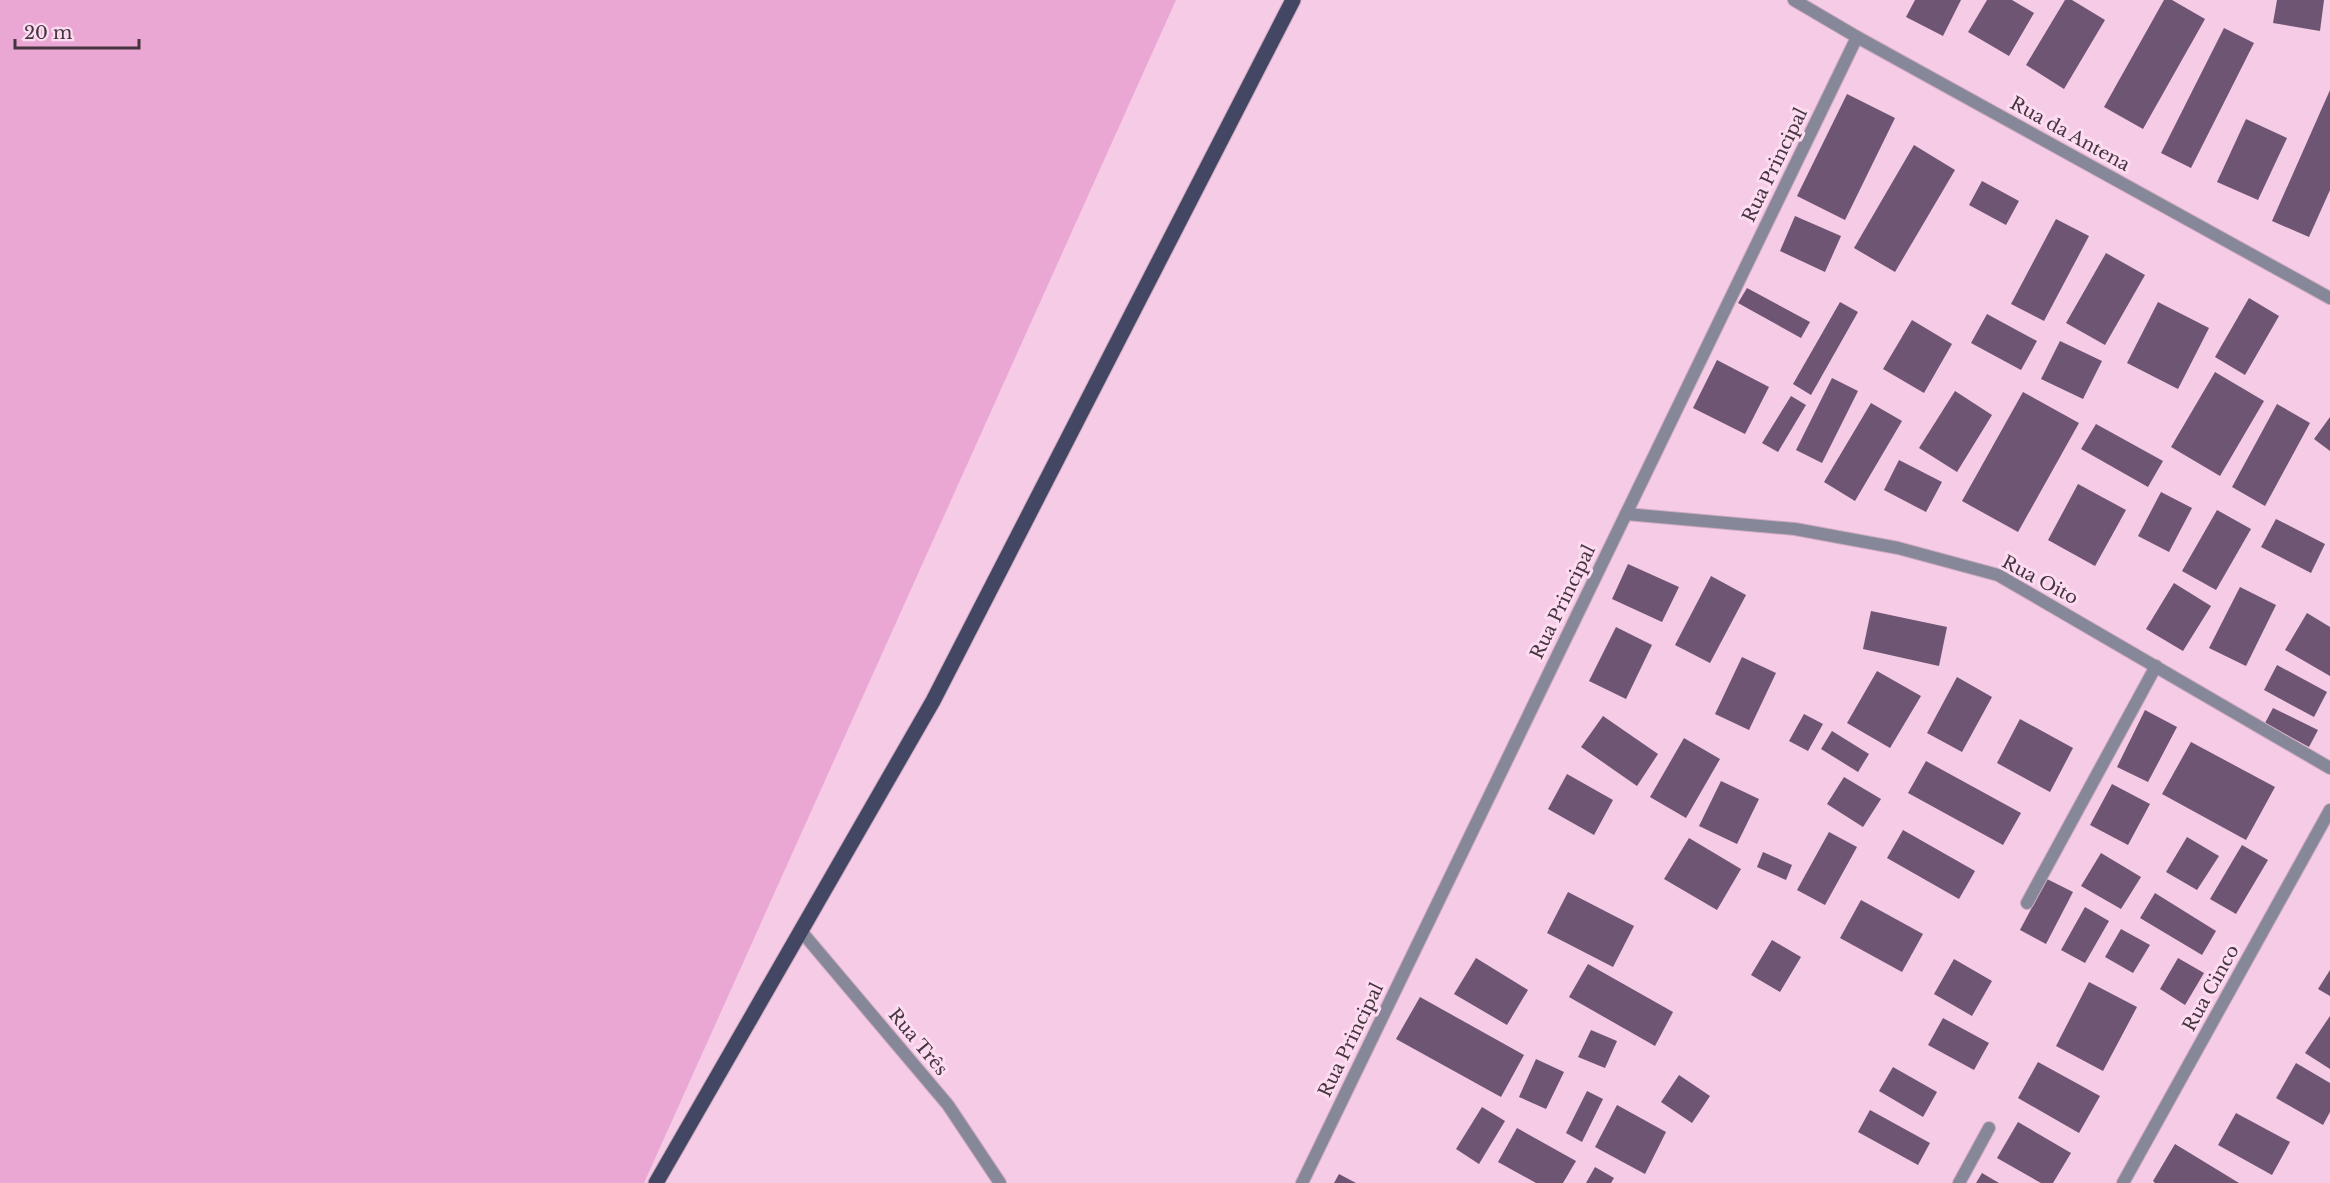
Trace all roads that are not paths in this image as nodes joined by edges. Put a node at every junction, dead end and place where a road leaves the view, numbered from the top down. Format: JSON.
{"nodes":[{"id":1,"x":1293,"y":0,"type":"edge"},
{"id":2,"x":1794,"y":0,"type":"edge"},
{"id":3,"x":1857,"y":37,"type":"junction"},
{"id":4,"x":2330,"y":298,"type":"edge"},
{"id":5,"x":1626,"y":514,"type":"junction"},
{"id":6,"x":2156,"y":666,"type":"junction"},
{"id":7,"x":2330,"y":768,"type":"edge"},
{"id":8,"x":2330,"y":810,"type":"edge"},
{"id":9,"x":2027,"y":903,"type":"dead end"},
{"id":10,"x":801,"y":931,"type":"junction"},
{"id":11,"x":1989,"y":1128,"type":"dead end"},
{"id":12,"x":656,"y":1183,"type":"edge"},
{"id":13,"x":1000,"y":1183,"type":"edge"},
{"id":14,"x":1302,"y":1183,"type":"edge"},
{"id":15,"x":1959,"y":1183,"type":"edge"},
{"id":16,"x":2124,"y":1183,"type":"edge"}],
"edges":[{"from":1,"to":10,"type":"main road"},
{"from":2,"to":3,"type":"street","name":"Rua da Antena"},
{"from":3,"to":4,"type":"street","name":"Rua da Antena"},
{"from":3,"to":5,"type":"street","name":"Rua Principal"},
{"from":5,"to":6,"type":"street","name":"Rua Oito"},
{"from":5,"to":14,"type":"street","name":"Rua Principal"},
{"from":6,"to":7,"type":"street","name":"Rua Oito"},
{"from":6,"to":9,"type":"street"},
{"from":8,"to":16,"type":"street","name":"Rua Cinco"},
{"from":10,"to":12,"type":"main road"},
{"from":10,"to":13,"type":"street","name":"Rua Três"},
{"from":11,"to":15,"type":"street"}]}
